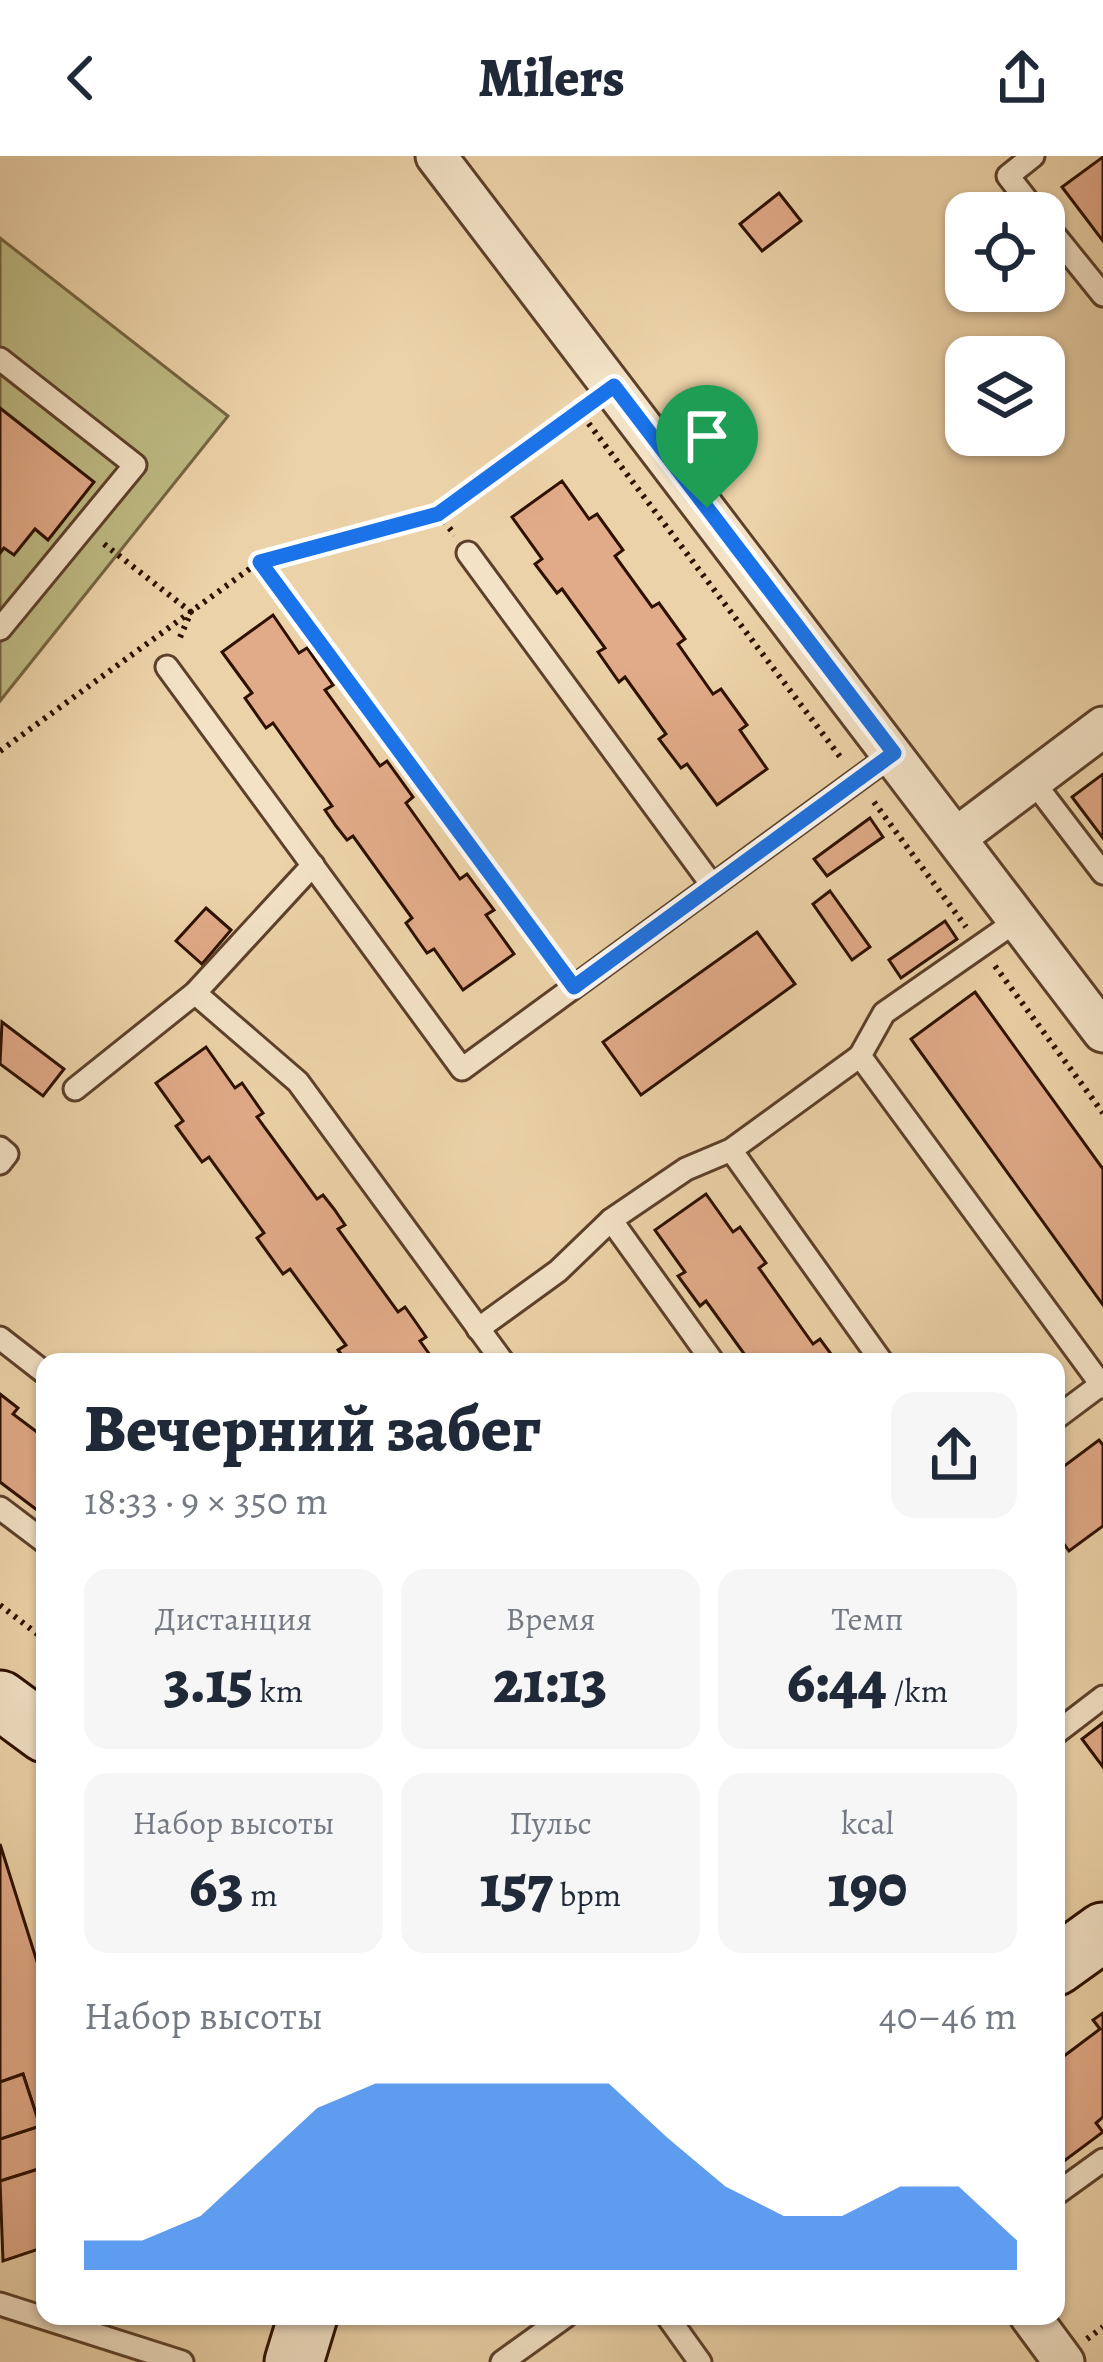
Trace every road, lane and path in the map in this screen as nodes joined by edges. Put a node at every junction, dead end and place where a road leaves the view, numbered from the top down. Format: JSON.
{"nodes":[{"id":1,"x":436,"y":156,"type":"edge"},
{"id":2,"x":1034,"y":156,"type":"edge"},
{"id":3,"x":1021,"y":192,"type":"edge"},
{"id":4,"x":1065,"y":248,"type":"edge"},
{"id":5,"x":1103,"y":296,"type":"edge"},
{"id":6,"x":0,"y":359,"type":"edge"},
{"id":7,"x":614,"y":386,"type":"junction"},
{"id":8,"x":83,"y":528,"type":"junction"},
{"id":9,"x":468,"y":553,"type":"dead end"},
{"id":10,"x":260,"y":562,"type":"junction"},
{"id":11,"x":191,"y":612,"type":"junction"},
{"id":12,"x":0,"y":629,"type":"edge"},
{"id":13,"x":167,"y":667,"type":"dead end"},
{"id":14,"x":1103,"y":727,"type":"edge"},
{"id":15,"x":0,"y":751,"type":"edge"},
{"id":16,"x":894,"y":753,"type":"junction"},
{"id":17,"x":857,"y":780,"type":"junction"},
{"id":18,"x":1032,"y":780,"type":"junction"},
{"id":19,"x":957,"y":837,"type":"junction"},
{"id":20,"x":313,"y":865,"type":"junction"},
{"id":21,"x":1103,"y":873,"type":"edge"},
{"id":22,"x":712,"y":885,"type":"junction"},
{"id":23,"x":1018,"y":919,"type":"junction"},
{"id":24,"x":980,"y":947,"type":"junction"},
{"id":25,"x":574,"y":987,"type":"junction"},
{"id":26,"x":195,"y":993,"type":"junction"},
{"id":27,"x":1103,"y":1032,"type":"edge"},
{"id":28,"x":860,"y":1056,"type":"junction"},
{"id":29,"x":76,"y":1089,"type":"dead end"},
{"id":30,"x":1103,"y":1113,"type":"edge"},
{"id":31,"x":0,"y":1148,"type":"edge"},
{"id":32,"x":731,"y":1150,"type":"junction"},
{"id":33,"x":0,"y":1163,"type":"edge"},
{"id":34,"x":611,"y":1220,"type":"junction"},
{"id":35,"x":478,"y":1329,"type":"junction"},
{"id":36,"x":0,"y":1338,"type":"edge"},
{"id":37,"x":495,"y":1353,"type":"edge"},
{"id":38,"x":707,"y":1353,"type":"edge"},
{"id":39,"x":876,"y":1353,"type":"edge"},
{"id":40,"x":36,"y":1365,"type":"edge"},
{"id":41,"x":1101,"y":1386,"type":"edge"},
{"id":42,"x":1065,"y":1412,"type":"edge"},
{"id":43,"x":0,"y":1508,"type":"edge"},
{"id":44,"x":36,"y":1535,"type":"edge"},
{"id":45,"x":0,"y":1605,"type":"edge"},
{"id":46,"x":36,"y":1633,"type":"edge"},
{"id":47,"x":1103,"y":1697,"type":"edge"},
{"id":48,"x":0,"y":1700,"type":"edge"},
{"id":49,"x":1065,"y":1725,"type":"edge"},
{"id":50,"x":36,"y":1726,"type":"edge"},
{"id":51,"x":1103,"y":1932,"type":"edge"},
{"id":52,"x":1065,"y":1959,"type":"edge"},
{"id":53,"x":1103,"y":2159,"type":"edge"},
{"id":54,"x":1065,"y":2187,"type":"edge"},
{"id":55,"x":0,"y":2304,"type":"edge"},
{"id":56,"x":36,"y":2315,"type":"edge"},
{"id":57,"x":66,"y":2325,"type":"edge"},
{"id":58,"x":305,"y":2325,"type":"edge"},
{"id":59,"x":553,"y":2325,"type":"edge"},
{"id":60,"x":673,"y":2325,"type":"edge"},
{"id":61,"x":1037,"y":2325,"type":"edge"},
{"id":62,"x":182,"y":2362,"type":"edge"},
{"id":63,"x":294,"y":2362,"type":"edge"},
{"id":64,"x":502,"y":2362,"type":"edge"},
{"id":65,"x":700,"y":2362,"type":"edge"},
{"id":66,"x":1064,"y":2362,"type":"edge"}],
"edges":[{"from":1,"to":7,"type":"street"},
{"from":2,"to":3,"type":"lane"},
{"from":4,"to":5,"type":"lane"},
{"from":6,"to":8,"type":"lane"},
{"from":7,"to":10,"type":"path"},
{"from":7,"to":16,"type":"street"},
{"from":7,"to":17,"type":"path"},
{"from":8,"to":11,"type":"path"},
{"from":8,"to":12,"type":"lane"},
{"from":9,"to":22,"type":"lane"},
{"from":10,"to":11,"type":"path"},
{"from":10,"to":25,"type":"path"},
{"from":11,"to":15,"type":"path"},
{"from":13,"to":20,"type":"lane"},
{"from":14,"to":18,"type":"street"},
{"from":16,"to":17,"type":"lane"},
{"from":16,"to":19,"type":"street"},
{"from":17,"to":22,"type":"lane"},
{"from":17,"to":24,"type":"path"},
{"from":18,"to":19,"type":"street"},
{"from":18,"to":21,"type":"lane"},
{"from":19,"to":23,"type":"street"},
{"from":20,"to":25,"type":"lane"},
{"from":20,"to":26,"type":"lane"},
{"from":22,"to":25,"type":"lane"},
{"from":23,"to":24,"type":"lane"},
{"from":23,"to":27,"type":"street"},
{"from":24,"to":28,"type":"lane"},
{"from":24,"to":30,"type":"path"},
{"from":26,"to":29,"type":"lane"},
{"from":26,"to":35,"type":"lane"},
{"from":28,"to":32,"type":"lane"},
{"from":28,"to":41,"type":"lane"},
{"from":31,"to":33,"type":"lane"},
{"from":32,"to":34,"type":"lane"},
{"from":32,"to":39,"type":"lane"},
{"from":34,"to":35,"type":"lane"},
{"from":34,"to":38,"type":"lane"},
{"from":35,"to":37,"type":"lane"},
{"from":36,"to":40,"type":"lane"},
{"from":41,"to":42,"type":"lane"},
{"from":43,"to":44,"type":"lane"},
{"from":45,"to":46,"type":"path"},
{"from":47,"to":49,"type":"lane"},
{"from":48,"to":50,"type":"main road"},
{"from":51,"to":52,"type":"main road"},
{"from":53,"to":54,"type":"lane"},
{"from":55,"to":56,"type":"lane"},
{"from":57,"to":62,"type":"lane"},
{"from":58,"to":63,"type":"main road"},
{"from":59,"to":64,"type":"lane"},
{"from":60,"to":65,"type":"lane"},
{"from":61,"to":66,"type":"street"}]}
